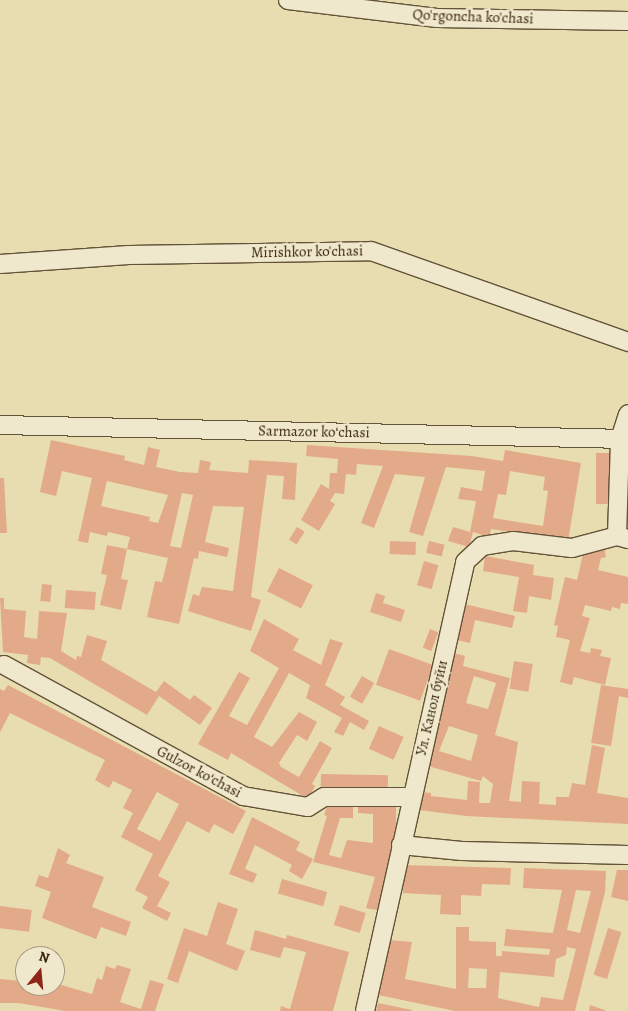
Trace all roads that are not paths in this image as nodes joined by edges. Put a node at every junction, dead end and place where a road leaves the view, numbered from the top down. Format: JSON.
{"nodes":[{"id":1,"x":288,"y":0,"type":"edge"},
{"id":2,"x":628,"y":21,"type":"edge"},
{"id":3,"x":0,"y":264,"type":"edge"},
{"id":4,"x":628,"y":342,"type":"edge"},
{"id":5,"x":628,"y":414,"type":"edge"},
{"id":6,"x":0,"y":424,"type":"edge"},
{"id":7,"x":624,"y":439,"type":"edge"},
{"id":8,"x":622,"y":537,"type":"edge"},
{"id":9,"x":4,"y":665,"type":"dead end"},
{"id":10,"x":411,"y":798,"type":"junction"},
{"id":11,"x":401,"y":845,"type":"junction"},
{"id":12,"x":628,"y":855,"type":"edge"},
{"id":13,"x":365,"y":1011,"type":"edge"}],
"edges":[{"from":1,"to":2,"type":"street","name":"Qo'rgoncha ko'chasi"},
{"from":3,"to":4,"type":"street","name":"Mirishkor ko'chasi"},
{"from":5,"to":7,"type":"street"},
{"from":6,"to":7,"type":"street","name":"Sarmazor koʻchasi"},
{"from":7,"to":8,"type":"street"},
{"from":8,"to":10,"type":"street","name":"Ул. Канол буйи"},
{"from":9,"to":10,"type":"street","name":"Gulzor koʻchasi"},
{"from":10,"to":11,"type":"street","name":"Ул. Канол буйи"},
{"from":11,"to":12,"type":"street"},
{"from":11,"to":13,"type":"street","name":"Ул. Канол буйи"}]}
